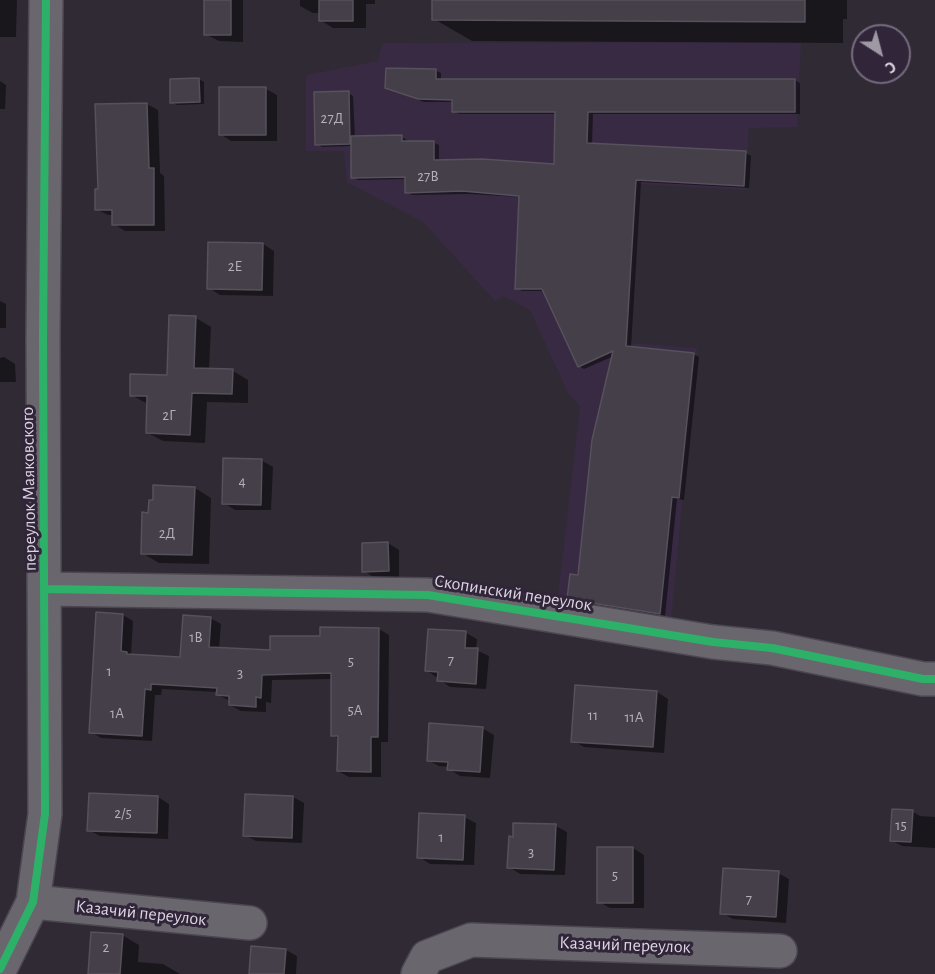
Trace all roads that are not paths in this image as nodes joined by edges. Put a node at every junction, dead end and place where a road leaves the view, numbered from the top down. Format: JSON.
{"nodes":[{"id":1,"x":46,"y":0,"type":"edge"},
{"id":2,"x":45,"y":589,"type":"junction"},
{"id":3,"x":935,"y":679,"type":"edge"},
{"id":4,"x":33,"y":902,"type":"junction"},
{"id":5,"x":250,"y":923,"type":"dead end"},
{"id":6,"x":780,"y":951,"type":"dead end"},
{"id":7,"x":0,"y":969,"type":"edge"},
{"id":8,"x":418,"y":974,"type":"edge"}],
"edges":[{"from":1,"to":2,"type":"street","name":"переулок Маяковского"},
{"from":2,"to":3,"type":"street","name":"Скопинский переулок"},
{"from":2,"to":4,"type":"street","name":"переулок Маяковского"},
{"from":4,"to":5,"type":"street","name":"Казачий переулок"},
{"from":4,"to":7,"type":"street","name":"переулок Маяковского"},
{"from":6,"to":8,"type":"street","name":"Казачий переулок"}]}
